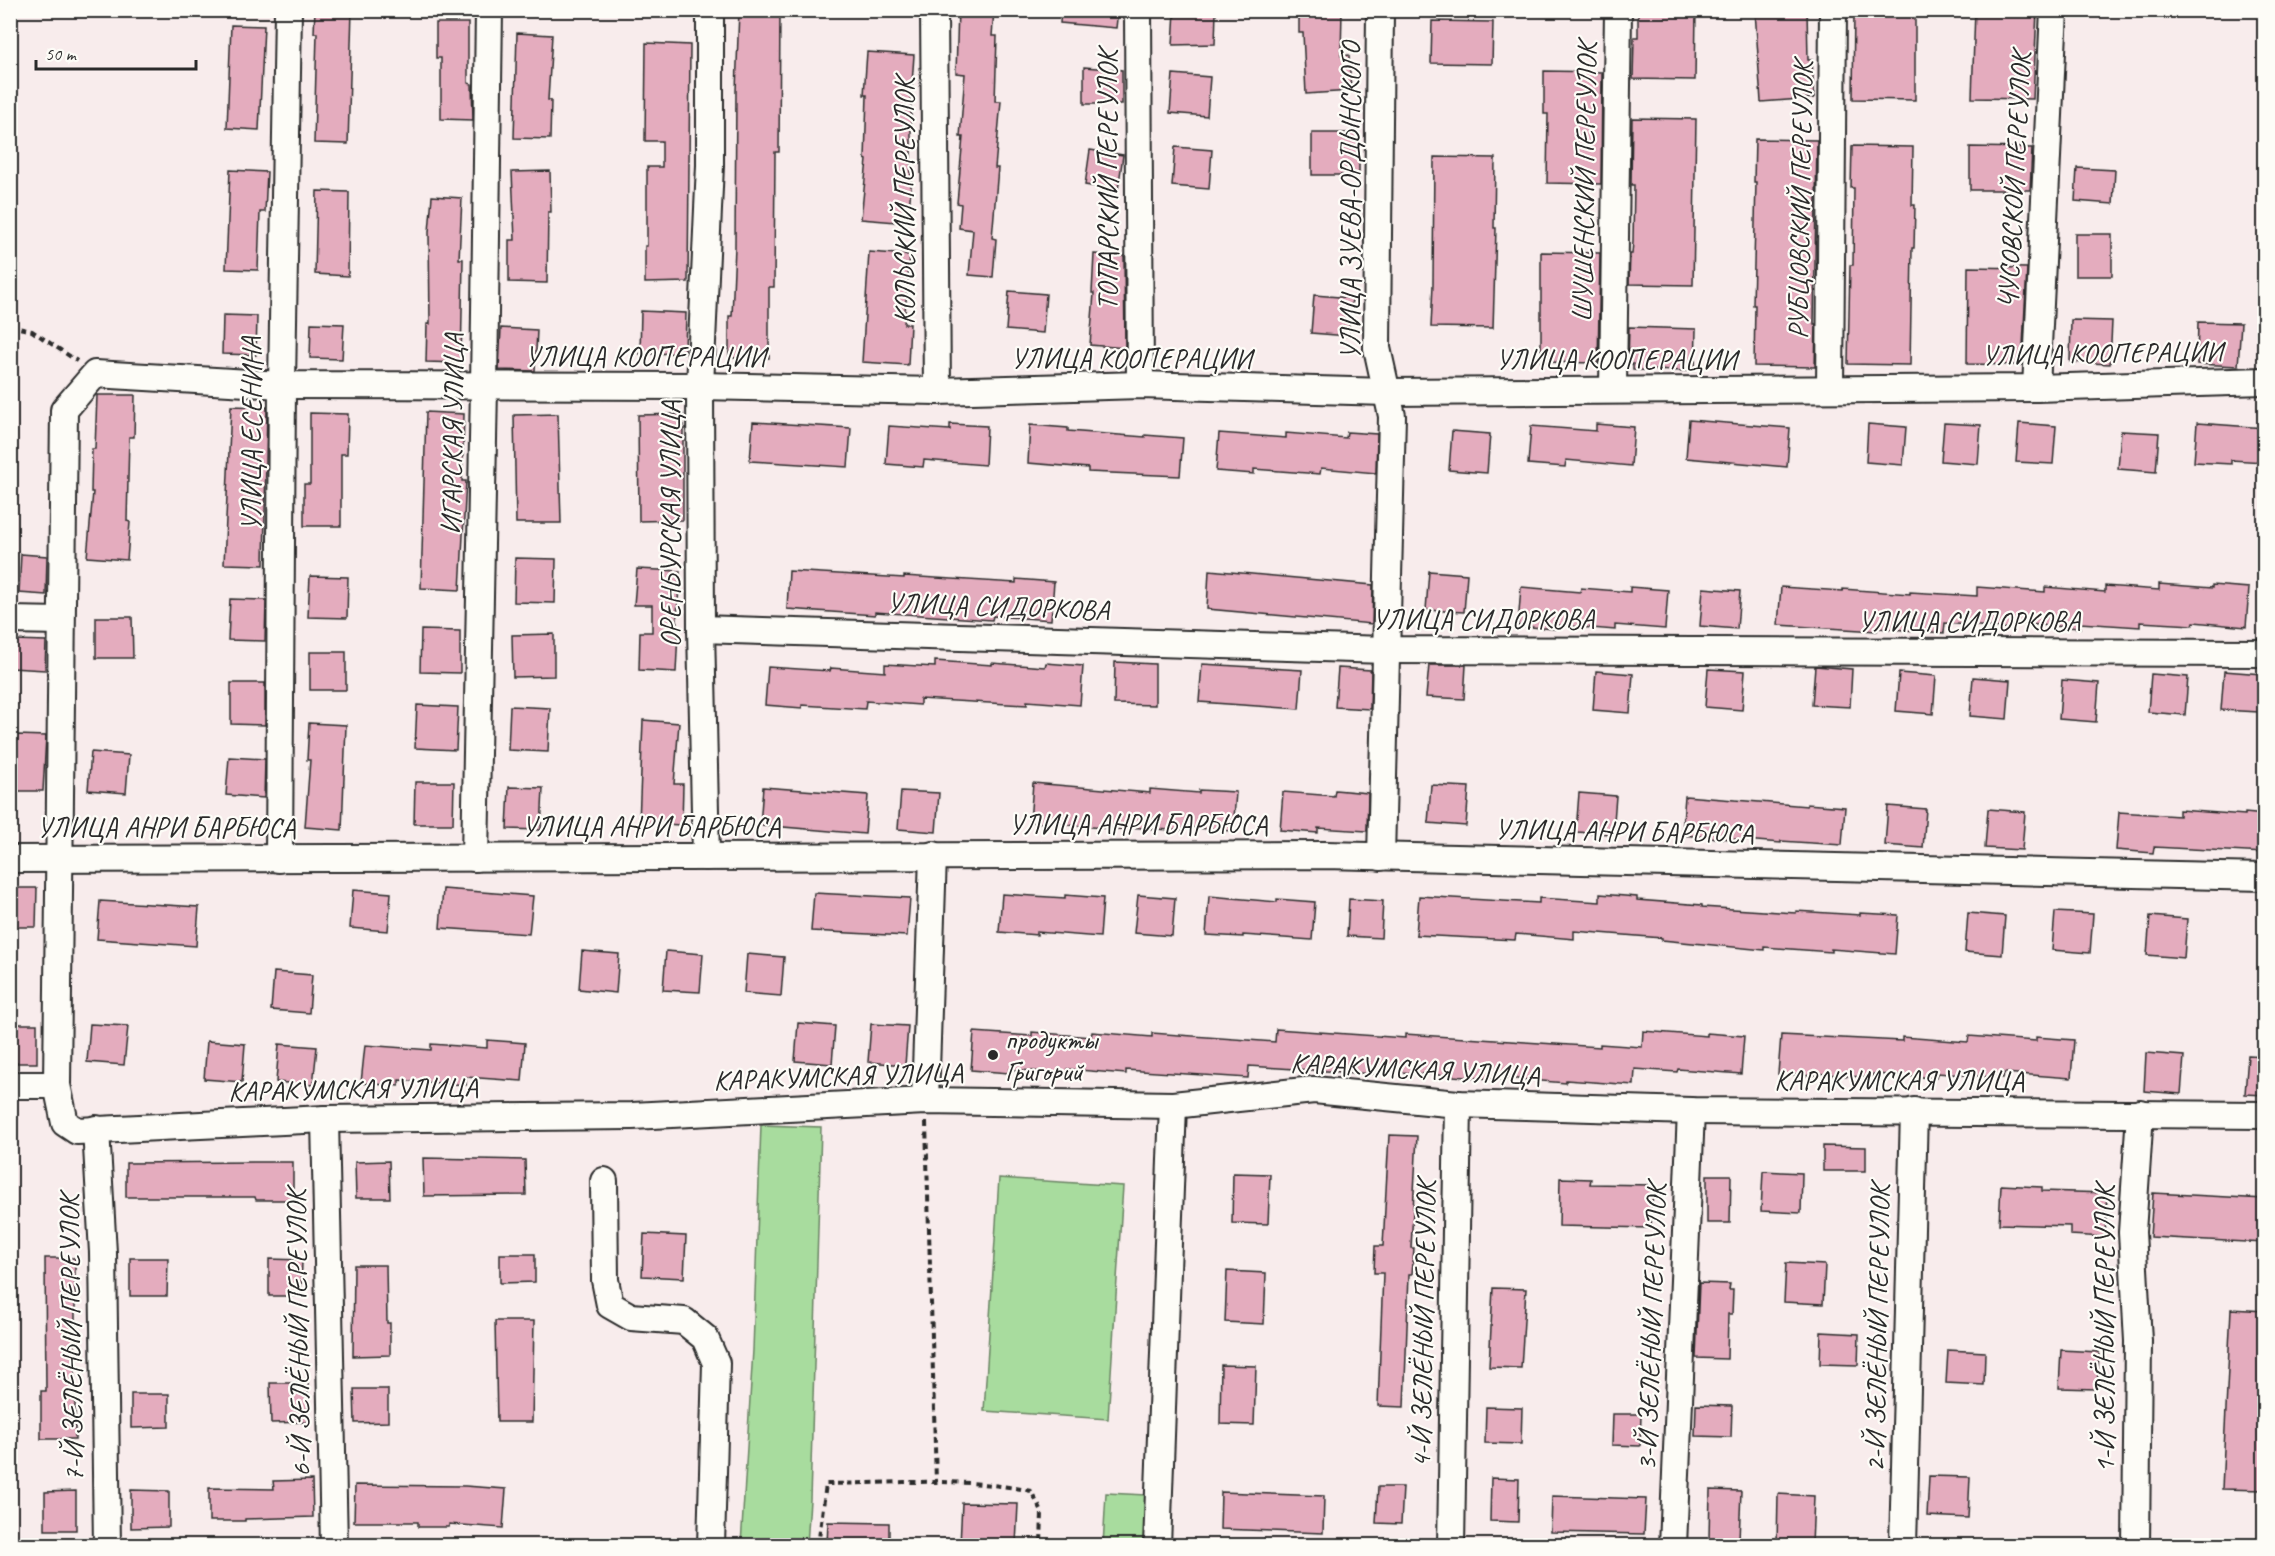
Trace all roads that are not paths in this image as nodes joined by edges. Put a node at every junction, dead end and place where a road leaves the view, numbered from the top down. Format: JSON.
{"nodes":[{"id":1,"x":288,"y":10,"type":"edge"},
{"id":2,"x":489,"y":10,"type":"edge"},
{"id":3,"x":710,"y":10,"type":"edge"},
{"id":4,"x":934,"y":10,"type":"edge"},
{"id":5,"x":1138,"y":10,"type":"edge"},
{"id":6,"x":1380,"y":10,"type":"edge"},
{"id":7,"x":1618,"y":10,"type":"edge"},
{"id":8,"x":1833,"y":10,"type":"edge"},
{"id":9,"x":2054,"y":10,"type":"edge"},
{"id":10,"x":95,"y":374,"type":"joint"},
{"id":11,"x":2265,"y":381,"type":"edge"},
{"id":12,"x":282,"y":386,"type":"junction"},
{"id":13,"x":700,"y":386,"type":"junction"},
{"id":14,"x":1140,"y":386,"type":"junction"},
{"id":15,"x":484,"y":387,"type":"junction"},
{"id":16,"x":2036,"y":388,"type":"junction"},
{"id":17,"x":1613,"y":389,"type":"junction"},
{"id":18,"x":1830,"y":389,"type":"junction"},
{"id":19,"x":937,"y":391,"type":"junction"},
{"id":20,"x":1387,"y":392,"type":"junction"},
{"id":21,"x":10,"y":620,"type":"edge"},
{"id":22,"x":61,"y":621,"type":"junction"},
{"id":23,"x":701,"y":629,"type":"junction"},
{"id":24,"x":1386,"y":650,"type":"junction"},
{"id":25,"x":2265,"y":653,"type":"edge"},
{"id":26,"x":933,"y":855,"type":"junction"},
{"id":27,"x":706,"y":857,"type":"junction"},
{"id":28,"x":1381,"y":857,"type":"junction"},
{"id":29,"x":476,"y":858,"type":"junction"},
{"id":30,"x":10,"y":859,"type":"edge"},
{"id":31,"x":59,"y":859,"type":"junction"},
{"id":32,"x":279,"y":859,"type":"junction"},
{"id":33,"x":2265,"y":877,"type":"edge"},
{"id":34,"x":57,"y":1084,"type":"junction"},
{"id":35,"x":10,"y":1085,"type":"edge"},
{"id":36,"x":925,"y":1101,"type":"junction"},
{"id":37,"x":1458,"y":1104,"type":"junction"},
{"id":38,"x":1173,"y":1105,"type":"junction"},
{"id":39,"x":1691,"y":1111,"type":"junction"},
{"id":40,"x":1914,"y":1111,"type":"junction"},
{"id":41,"x":2139,"y":1113,"type":"junction"},
{"id":42,"x":2265,"y":1115,"type":"edge"},
{"id":43,"x":325,"y":1119,"type":"junction"},
{"id":44,"x":96,"y":1129,"type":"junction"},
{"id":45,"x":604,"y":1181,"type":"dead end"},
{"id":46,"x":106,"y":1545,"type":"edge"},
{"id":47,"x":334,"y":1545,"type":"edge"},
{"id":48,"x":711,"y":1545,"type":"edge"},
{"id":49,"x":1157,"y":1545,"type":"edge"},
{"id":50,"x":1451,"y":1545,"type":"edge"},
{"id":51,"x":1673,"y":1545,"type":"edge"},
{"id":52,"x":1903,"y":1545,"type":"edge"},
{"id":53,"x":2136,"y":1545,"type":"edge"}],
"edges":[{"from":1,"to":12,"type":"street","name":"УЛИЦА ЕСЕНИНА"},
{"from":2,"to":15,"type":"street","name":"ИГАРСКАЯ УЛИЦА"},
{"from":3,"to":13,"type":"street","name":"ОРЕНБУРСКАЯ УЛИЦА"},
{"from":4,"to":19,"type":"street","name":"КОЛЬСКИЙ ПЕРЕУЛОК"},
{"from":5,"to":14,"type":"street","name":"ТОПАРСКИЙ ПЕРЕУЛОК"},
{"from":6,"to":20,"type":"street","name":"УЛИЦА ЗУЕВА-ОРДЫНСКОГО"},
{"from":7,"to":17,"type":"street","name":"ШУШЕНСКИЙ ПЕРЕУЛОК"},
{"from":8,"to":18,"type":"street","name":"РУБЦОВСКИЙ ПЕРЕУЛОК"},
{"from":9,"to":16,"type":"street","name":"ЧУСОВСКОЙ ПЕРЕУЛОК"},
{"from":10,"to":12,"type":"street","name":"УЛИЦА КООПЕРАЦИИ"},
{"from":10,"to":22,"type":"street","name":"КАРАКУМСКАЯ УЛИЦА"},
{"from":11,"to":16,"type":"street","name":"УЛИЦА КООПЕРАЦИИ"},
{"from":12,"to":15,"type":"street","name":"УЛИЦА КООПЕРАЦИИ"},
{"from":12,"to":32,"type":"street","name":"УЛИЦА ЕСЕНИНА"},
{"from":13,"to":15,"type":"street","name":"УЛИЦА КООПЕРАЦИИ"},
{"from":13,"to":19,"type":"street","name":"УЛИЦА КООПЕРАЦИИ"},
{"from":13,"to":23,"type":"street","name":"ОРЕНБУРСКАЯ УЛИЦА"},
{"from":14,"to":19,"type":"street","name":"УЛИЦА КООПЕРАЦИИ"},
{"from":14,"to":20,"type":"street","name":"УЛИЦА КООПЕРАЦИИ"},
{"from":15,"to":29,"type":"street","name":"ИГАРСКАЯ УЛИЦА"},
{"from":16,"to":18,"type":"street","name":"УЛИЦА КООПЕРАЦИИ"},
{"from":17,"to":18,"type":"street","name":"УЛИЦА КООПЕРАЦИИ"},
{"from":17,"to":20,"type":"street","name":"УЛИЦА КООПЕРАЦИИ"},
{"from":20,"to":24,"type":"street","name":"УЛИЦА ЗУЕВА-ОРДЫНСКОГО"},
{"from":21,"to":22,"type":"street"},
{"from":22,"to":31,"type":"street","name":"КАРАКУМСКАЯ УЛИЦА"},
{"from":23,"to":24,"type":"street","name":"УЛИЦА СИДОРКОВА"},
{"from":23,"to":27,"type":"street","name":"ОРЕНБУРСКАЯ УЛИЦА"},
{"from":24,"to":25,"type":"street","name":"УЛИЦА СИДОРКОВА"},
{"from":24,"to":28,"type":"street","name":"УЛИЦА ЗУЕВА-ОРДЫНСКОГО"},
{"from":26,"to":27,"type":"street","name":"УЛИЦА АНРИ БАРБЮСА"},
{"from":26,"to":28,"type":"street","name":"УЛИЦА АНРИ БАРБЮСА"},
{"from":26,"to":36,"type":"street"},
{"from":27,"to":29,"type":"street","name":"УЛИЦА АНРИ БАРБЮСА"},
{"from":28,"to":33,"type":"street","name":"УЛИЦА АНРИ БАРБЮСА"},
{"from":29,"to":32,"type":"street","name":"УЛИЦА АНРИ БАРБЮСА"},
{"from":30,"to":31,"type":"street","name":"УЛИЦА АНРИ БАРБЮСА"},
{"from":31,"to":32,"type":"street","name":"УЛИЦА АНРИ БАРБЮСА"},
{"from":31,"to":34,"type":"street","name":"КАРАКУМСКАЯ УЛИЦА"},
{"from":34,"to":35,"type":"street"},
{"from":34,"to":44,"type":"street","name":"КАРАКУМСКАЯ УЛИЦА"},
{"from":36,"to":38,"type":"street","name":"КАРАКУМСКАЯ УЛИЦА"},
{"from":36,"to":43,"type":"street","name":"КАРАКУМСКАЯ УЛИЦА"},
{"from":37,"to":38,"type":"street","name":"КАРАКУМСКАЯ УЛИЦА"},
{"from":37,"to":39,"type":"street","name":"КАРАКУМСКАЯ УЛИЦА"},
{"from":37,"to":50,"type":"street","name":"4-Й ЗЕЛЁНЫЙ ПЕРЕУЛОК"},
{"from":38,"to":49,"type":"street"},
{"from":39,"to":40,"type":"street","name":"КАРАКУМСКАЯ УЛИЦА"},
{"from":39,"to":51,"type":"street","name":"3-Й ЗЕЛЁНЫЙ ПЕРЕУЛОК"},
{"from":40,"to":41,"type":"street","name":"КАРАКУМСКАЯ УЛИЦА"},
{"from":40,"to":52,"type":"street","name":"2-Й ЗЕЛЁНЫЙ ПЕРЕУЛОК"},
{"from":41,"to":42,"type":"street","name":"КАРАКУМСКАЯ УЛИЦА"},
{"from":41,"to":53,"type":"street","name":"1-Й ЗЕЛЁНЫЙ ПЕРЕУЛОК"},
{"from":43,"to":44,"type":"street","name":"КАРАКУМСКАЯ УЛИЦА"},
{"from":43,"to":47,"type":"street","name":"6-Й ЗЕЛЁНЫЙ ПЕРЕУЛОК"},
{"from":44,"to":46,"type":"street","name":"7-Й ЗЕЛЁНЫЙ ПЕРЕУЛОК"},
{"from":45,"to":48,"type":"street"}]}
